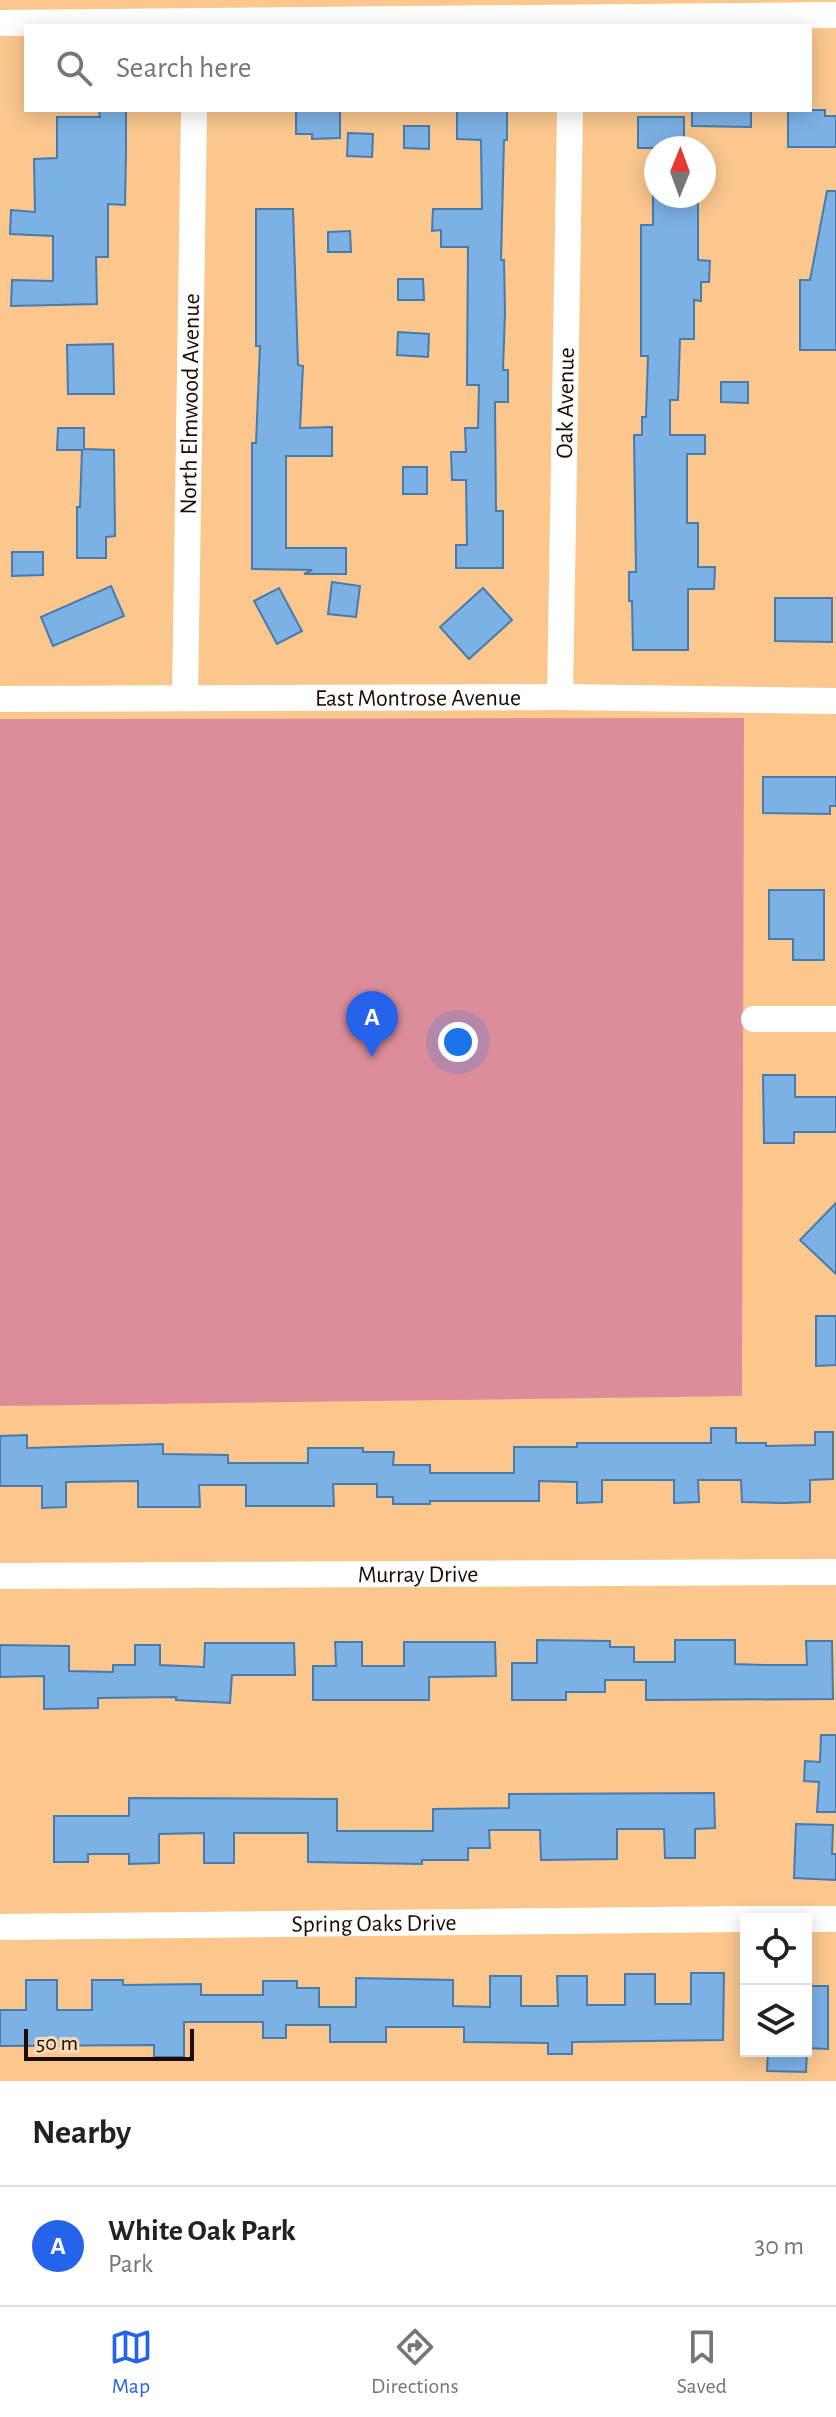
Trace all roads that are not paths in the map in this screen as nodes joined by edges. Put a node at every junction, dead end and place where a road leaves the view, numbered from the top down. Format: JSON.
{"nodes":[{"id":1,"x":572,"y":15,"type":"edge"},
{"id":2,"x":836,"y":15,"type":"edge"},
{"id":3,"x":195,"y":16,"type":"edge"},
{"id":4,"x":0,"y":23,"type":"edge"},
{"id":5,"x":194,"y":112,"type":"edge"},
{"id":6,"x":570,"y":112,"type":"edge"},
{"id":7,"x":560,"y":697,"type":"junction"},
{"id":8,"x":185,"y":698,"type":"junction"},
{"id":9,"x":0,"y":699,"type":"edge"},
{"id":10,"x":836,"y":701,"type":"edge"},
{"id":11,"x":754,"y":1019,"type":"dead end"},
{"id":12,"x":836,"y":1019,"type":"edge"},
{"id":13,"x":836,"y":1572,"type":"edge"},
{"id":14,"x":0,"y":1576,"type":"edge"},
{"id":15,"x":740,"y":1919,"type":"edge"},
{"id":16,"x":812,"y":1919,"type":"edge"},
{"id":17,"x":836,"y":1919,"type":"edge"},
{"id":18,"x":0,"y":1927,"type":"edge"}],
"edges":[{"from":1,"to":2,"type":"street"},
{"from":1,"to":3,"type":"street"},
{"from":3,"to":4,"type":"street"},
{"from":5,"to":8,"type":"street","name":"North Elmwood Avenue"},
{"from":6,"to":7,"type":"street","name":"Oak Avenue"},
{"from":7,"to":8,"type":"street","name":"East Montrose Avenue"},
{"from":7,"to":10,"type":"street","name":"East Montrose Avenue"},
{"from":8,"to":9,"type":"street","name":"East Montrose Avenue"},
{"from":11,"to":12,"type":"street"},
{"from":13,"to":14,"type":"street","name":"Murray Drive"},
{"from":15,"to":18,"type":"street","name":"Spring Oaks Drive"},
{"from":16,"to":17,"type":"street","name":"Spring Oaks Drive"}]}
